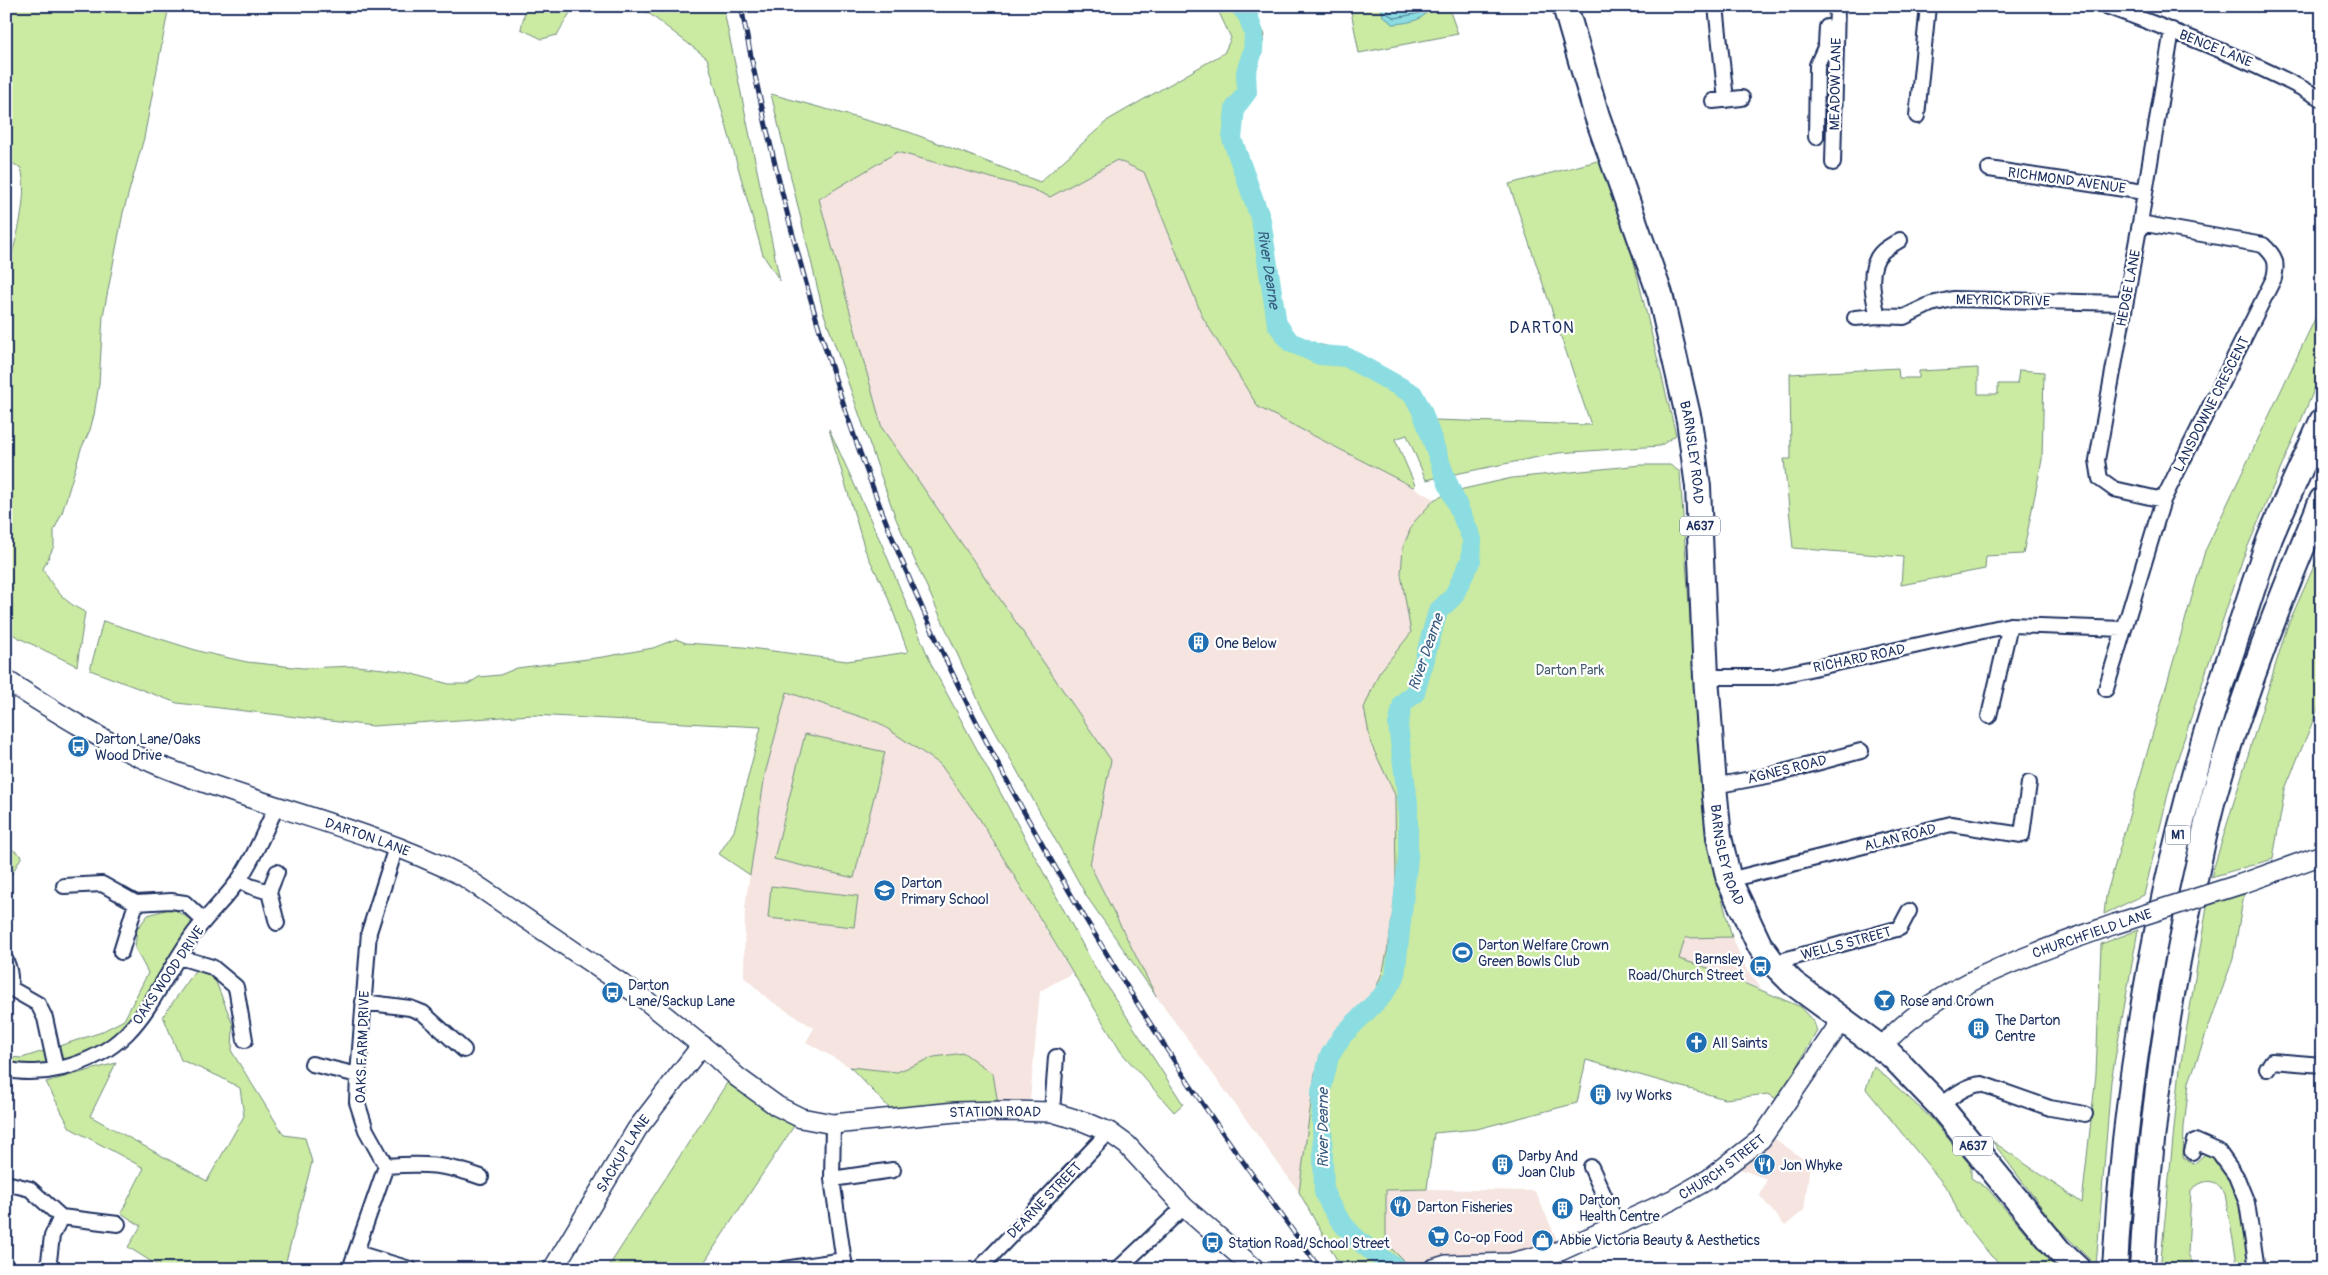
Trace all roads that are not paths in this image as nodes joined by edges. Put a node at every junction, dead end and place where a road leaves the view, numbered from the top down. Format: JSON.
{"nodes":[{"id":1,"x":1565,"y":6,"type":"edge"},
{"id":2,"x":1716,"y":6,"type":"edge"},
{"id":3,"x":1827,"y":6,"type":"edge"},
{"id":4,"x":1837,"y":6,"type":"edge"},
{"id":5,"x":1928,"y":6,"type":"edge"},
{"id":6,"x":2106,"y":6,"type":"edge"},
{"id":7,"x":2172,"y":30,"type":"junction"},
{"id":8,"x":1742,"y":98,"type":"dead end"},
{"id":9,"x":2322,"y":98,"type":"edge"},
{"id":10,"x":1916,"y":116,"type":"dead end"},
{"id":11,"x":1816,"y":137,"type":"dead end"},
{"id":12,"x":1833,"y":163,"type":"dead end"},
{"id":13,"x":1989,"y":169,"type":"dead end"},
{"id":14,"x":2144,"y":192,"type":"junction"},
{"id":15,"x":2140,"y":223,"type":"junction"},
{"id":16,"x":1900,"y":240,"type":"dead end"},
{"id":17,"x":2124,"y":303,"type":"junction"},
{"id":18,"x":1878,"y":316,"type":"junction"},
{"id":19,"x":1855,"y":318,"type":"dead end"},
{"id":20,"x":2322,"y":421,"type":"edge"},
{"id":21,"x":2163,"y":500,"type":"junction"},
{"id":22,"x":2322,"y":500,"type":"edge"},
{"id":23,"x":2010,"y":625,"type":"junction"},
{"id":24,"x":2123,"y":629,"type":"junction"},
{"id":25,"x":1706,"y":677,"type":"junction"},
{"id":26,"x":6,"y":680,"type":"edge"},
{"id":27,"x":2106,"y":689,"type":"dead end"},
{"id":28,"x":1989,"y":716,"type":"dead end"},
{"id":29,"x":1861,"y":751,"type":"dead end"},
{"id":30,"x":2028,"y":783,"type":"dead end"},
{"id":31,"x":1714,"y":786,"type":"junction"},
{"id":32,"x":277,"y":806,"type":"junction"},
{"id":33,"x":396,"y":847,"type":"junction"},
{"id":34,"x":2322,"y":855,"type":"edge"},
{"id":35,"x":277,"y":872,"type":"dead end"},
{"id":36,"x":239,"y":880,"type":"junction"},
{"id":37,"x":1729,"y":880,"type":"junction"},
{"id":38,"x":64,"y":886,"type":"dead end"},
{"id":39,"x":269,"y":892,"type":"junction"},
{"id":40,"x":136,"y":903,"type":"junction"},
{"id":41,"x":1909,"y":910,"type":"dead end"},
{"id":42,"x":204,"y":921,"type":"junction"},
{"id":43,"x":277,"y":923,"type":"dead end"},
{"id":44,"x":122,"y":952,"type":"dead end"},
{"id":45,"x":179,"y":957,"type":"junction"},
{"id":46,"x":6,"y":961,"type":"edge"},
{"id":47,"x":1773,"y":962,"type":"junction"},
{"id":48,"x":8,"y":989,"type":"edge"},
{"id":49,"x":363,"y":1002,"type":"junction"},
{"id":50,"x":1842,"y":1020,"type":"junction"},
{"id":51,"x":246,"y":1040,"type":"dead end"},
{"id":52,"x":702,"y":1045,"type":"junction"},
{"id":53,"x":1882,"y":1046,"type":"junction"},
{"id":54,"x":464,"y":1050,"type":"dead end"},
{"id":55,"x":1056,"y":1057,"type":"dead end"},
{"id":56,"x":312,"y":1064,"type":"dead end"},
{"id":57,"x":2322,"y":1065,"type":"edge"},
{"id":58,"x":6,"y":1069,"type":"edge"},
{"id":59,"x":56,"y":1069,"type":"junction"},
{"id":60,"x":2267,"y":1069,"type":"dead end"},
{"id":61,"x":358,"y":1075,"type":"junction"},
{"id":62,"x":1940,"y":1106,"type":"junction"},
{"id":63,"x":1052,"y":1112,"type":"junction"},
{"id":64,"x":2086,"y":1114,"type":"dead end"},
{"id":65,"x":833,"y":1124,"type":"junction"},
{"id":66,"x":1109,"y":1132,"type":"junction"},
{"id":67,"x":2192,"y":1152,"type":"dead end"},
{"id":68,"x":386,"y":1166,"type":"junction"},
{"id":69,"x":1591,"y":1167,"type":"dead end"},
{"id":70,"x":893,"y":1170,"type":"dead end"},
{"id":71,"x":481,"y":1177,"type":"dead end"},
{"id":72,"x":832,"y":1179,"type":"junction"},
{"id":73,"x":6,"y":1183,"type":"edge"},
{"id":74,"x":1184,"y":1207,"type":"junction"},
{"id":75,"x":61,"y":1217,"type":"junction"},
{"id":76,"x":118,"y":1224,"type":"dead end"},
{"id":77,"x":1618,"y":1226,"type":"junction"},
{"id":78,"x":357,"y":1253,"type":"junction"},
{"id":79,"x":845,"y":1264,"type":"edge"},
{"id":80,"x":1252,"y":1268,"type":"edge"},
{"id":81,"x":48,"y":1269,"type":"edge"},
{"id":82,"x":350,"y":1269,"type":"edge"},
{"id":83,"x":410,"y":1269,"type":"edge"},
{"id":84,"x":553,"y":1269,"type":"edge"},
{"id":85,"x":784,"y":1269,"type":"edge"},
{"id":86,"x":979,"y":1269,"type":"edge"},
{"id":87,"x":1118,"y":1269,"type":"edge"},
{"id":88,"x":1433,"y":1269,"type":"edge"},
{"id":89,"x":2078,"y":1269,"type":"edge"},
{"id":90,"x":2115,"y":1269,"type":"edge"},
{"id":91,"x":2142,"y":1269,"type":"edge"},
{"id":92,"x":2257,"y":1269,"type":"edge"}],
"edges":[{"from":1,"to":25,"type":"highway","name":"BARNSLEY ROAD","number":"A637"},
{"from":2,"to":8,"type":"street"},
{"from":3,"to":11,"type":"street","name":"MEADOW LANE"},
{"from":4,"to":12,"type":"street","name":"MEADOW LANE"},
{"from":5,"to":10,"type":"street"},
{"from":6,"to":7,"type":"street","name":"BENCE LANE"},
{"from":7,"to":9,"type":"street","name":"BENCE LANE"},
{"from":7,"to":14,"type":"street","name":"HEDGE LANE"},
{"from":13,"to":14,"type":"street","name":"RICHMOND AVENUE"},
{"from":14,"to":15,"type":"street","name":"HEDGE LANE"},
{"from":15,"to":17,"type":"street","name":"HEDGE LANE"},
{"from":15,"to":21,"type":"street","name":"LANSDOWNE CRESCENT"},
{"from":16,"to":18,"type":"street"},
{"from":17,"to":18,"type":"street","name":"MEYRICK DRIVE"},
{"from":17,"to":21,"type":"street","name":"HEDGE LANE"},
{"from":18,"to":19,"type":"street","name":"MEYRICK DRIVE"},
{"from":20,"to":90,"type":"highway","number":"M1"},
{"from":21,"to":24,"type":"street","name":"LANSDOWNE CRESCENT"},
{"from":22,"to":91,"type":"highway","number":"M1"},
{"from":23,"to":24,"type":"street","name":"RICHARD ROAD"},
{"from":23,"to":25,"type":"street","name":"RICHARD ROAD"},
{"from":23,"to":28,"type":"street"},
{"from":24,"to":27,"type":"street","name":"LANSDOWNE CRESCENT"},
{"from":25,"to":31,"type":"highway","name":"BARNSLEY ROAD","number":"A637"},
{"from":26,"to":32,"type":"main road","name":"DARTON LANE"},
{"from":29,"to":31,"type":"street","name":"AGNES ROAD"},
{"from":30,"to":37,"type":"street","name":"ALAN ROAD"},
{"from":31,"to":37,"type":"highway","name":"BARNSLEY ROAD","number":"A637"},
{"from":32,"to":33,"type":"main road","name":"DARTON LANE"},
{"from":32,"to":36,"type":"street","name":"OAKS WOOD DRIVE"},
{"from":33,"to":49,"type":"street","name":"OAKS FARM DRIVE"},
{"from":33,"to":52,"type":"main road","name":"DARTON LANE"},
{"from":34,"to":53,"type":"main road","name":"CHURCHFIELD LANE","bridge":true},
{"from":35,"to":39,"type":"street"},
{"from":36,"to":39,"type":"street"},
{"from":36,"to":42,"type":"street","name":"OAKS WOOD DRIVE"},
{"from":37,"to":47,"type":"highway","name":"BARNSLEY ROAD","number":"A637"},
{"from":38,"to":40,"type":"street"},
{"from":39,"to":43,"type":"street"},
{"from":40,"to":42,"type":"street"},
{"from":40,"to":44,"type":"street"},
{"from":41,"to":47,"type":"street","name":"WELLS STREET"},
{"from":42,"to":45,"type":"street","name":"OAKS WOOD DRIVE"},
{"from":45,"to":51,"type":"street"},
{"from":45,"to":59,"type":"street","name":"OAKS WOOD DRIVE"},
{"from":46,"to":48,"type":"street"},
{"from":47,"to":50,"type":"highway","name":"BARNSLEY ROAD","number":"A637"},
{"from":48,"to":59,"type":"street"},
{"from":49,"to":54,"type":"street"},
{"from":49,"to":61,"type":"street","name":"OAKS FARM DRIVE"},
{"from":50,"to":53,"type":"highway","number":"A637"},
{"from":50,"to":77,"type":"main road","name":"CHURCH STREET"},
{"from":52,"to":65,"type":"main road","name":"STATION ROAD"},
{"from":52,"to":84,"type":"main road","name":"SACKUP LANE"},
{"from":53,"to":62,"type":"highway","number":"A637"},
{"from":55,"to":63,"type":"street"},
{"from":56,"to":61,"type":"street"},
{"from":57,"to":60,"type":"street"},
{"from":58,"to":59,"type":"street","name":"OAKS WOOD DRIVE"},
{"from":61,"to":68,"type":"street","name":"OAKS FARM DRIVE"},
{"from":62,"to":64,"type":"street"},
{"from":62,"to":89,"type":"highway","number":"A637"},
{"from":63,"to":65,"type":"main road","name":"STATION ROAD"},
{"from":63,"to":66,"type":"main road","name":"STATION ROAD"},
{"from":65,"to":72,"type":"street"},
{"from":66,"to":74,"type":"main road","name":"STATION ROAD"},
{"from":66,"to":86,"type":"street","name":"DEARNE STREET"},
{"from":67,"to":92,"type":"street"},
{"from":68,"to":71,"type":"street"},
{"from":68,"to":78,"type":"street"},
{"from":69,"to":77,"type":"street"},
{"from":70,"to":72,"type":"street"},
{"from":72,"to":79,"type":"street"},
{"from":73,"to":75,"type":"street"},
{"from":74,"to":80,"type":"main road","name":"STATION ROAD"},
{"from":74,"to":87,"type":"street"},
{"from":75,"to":76,"type":"street"},
{"from":75,"to":81,"type":"street"},
{"from":77,"to":88,"type":"main road","name":"CHURCH STREET"},
{"from":78,"to":82,"type":"street"},
{"from":78,"to":83,"type":"street"},
{"from":79,"to":85,"type":"street"}]}
